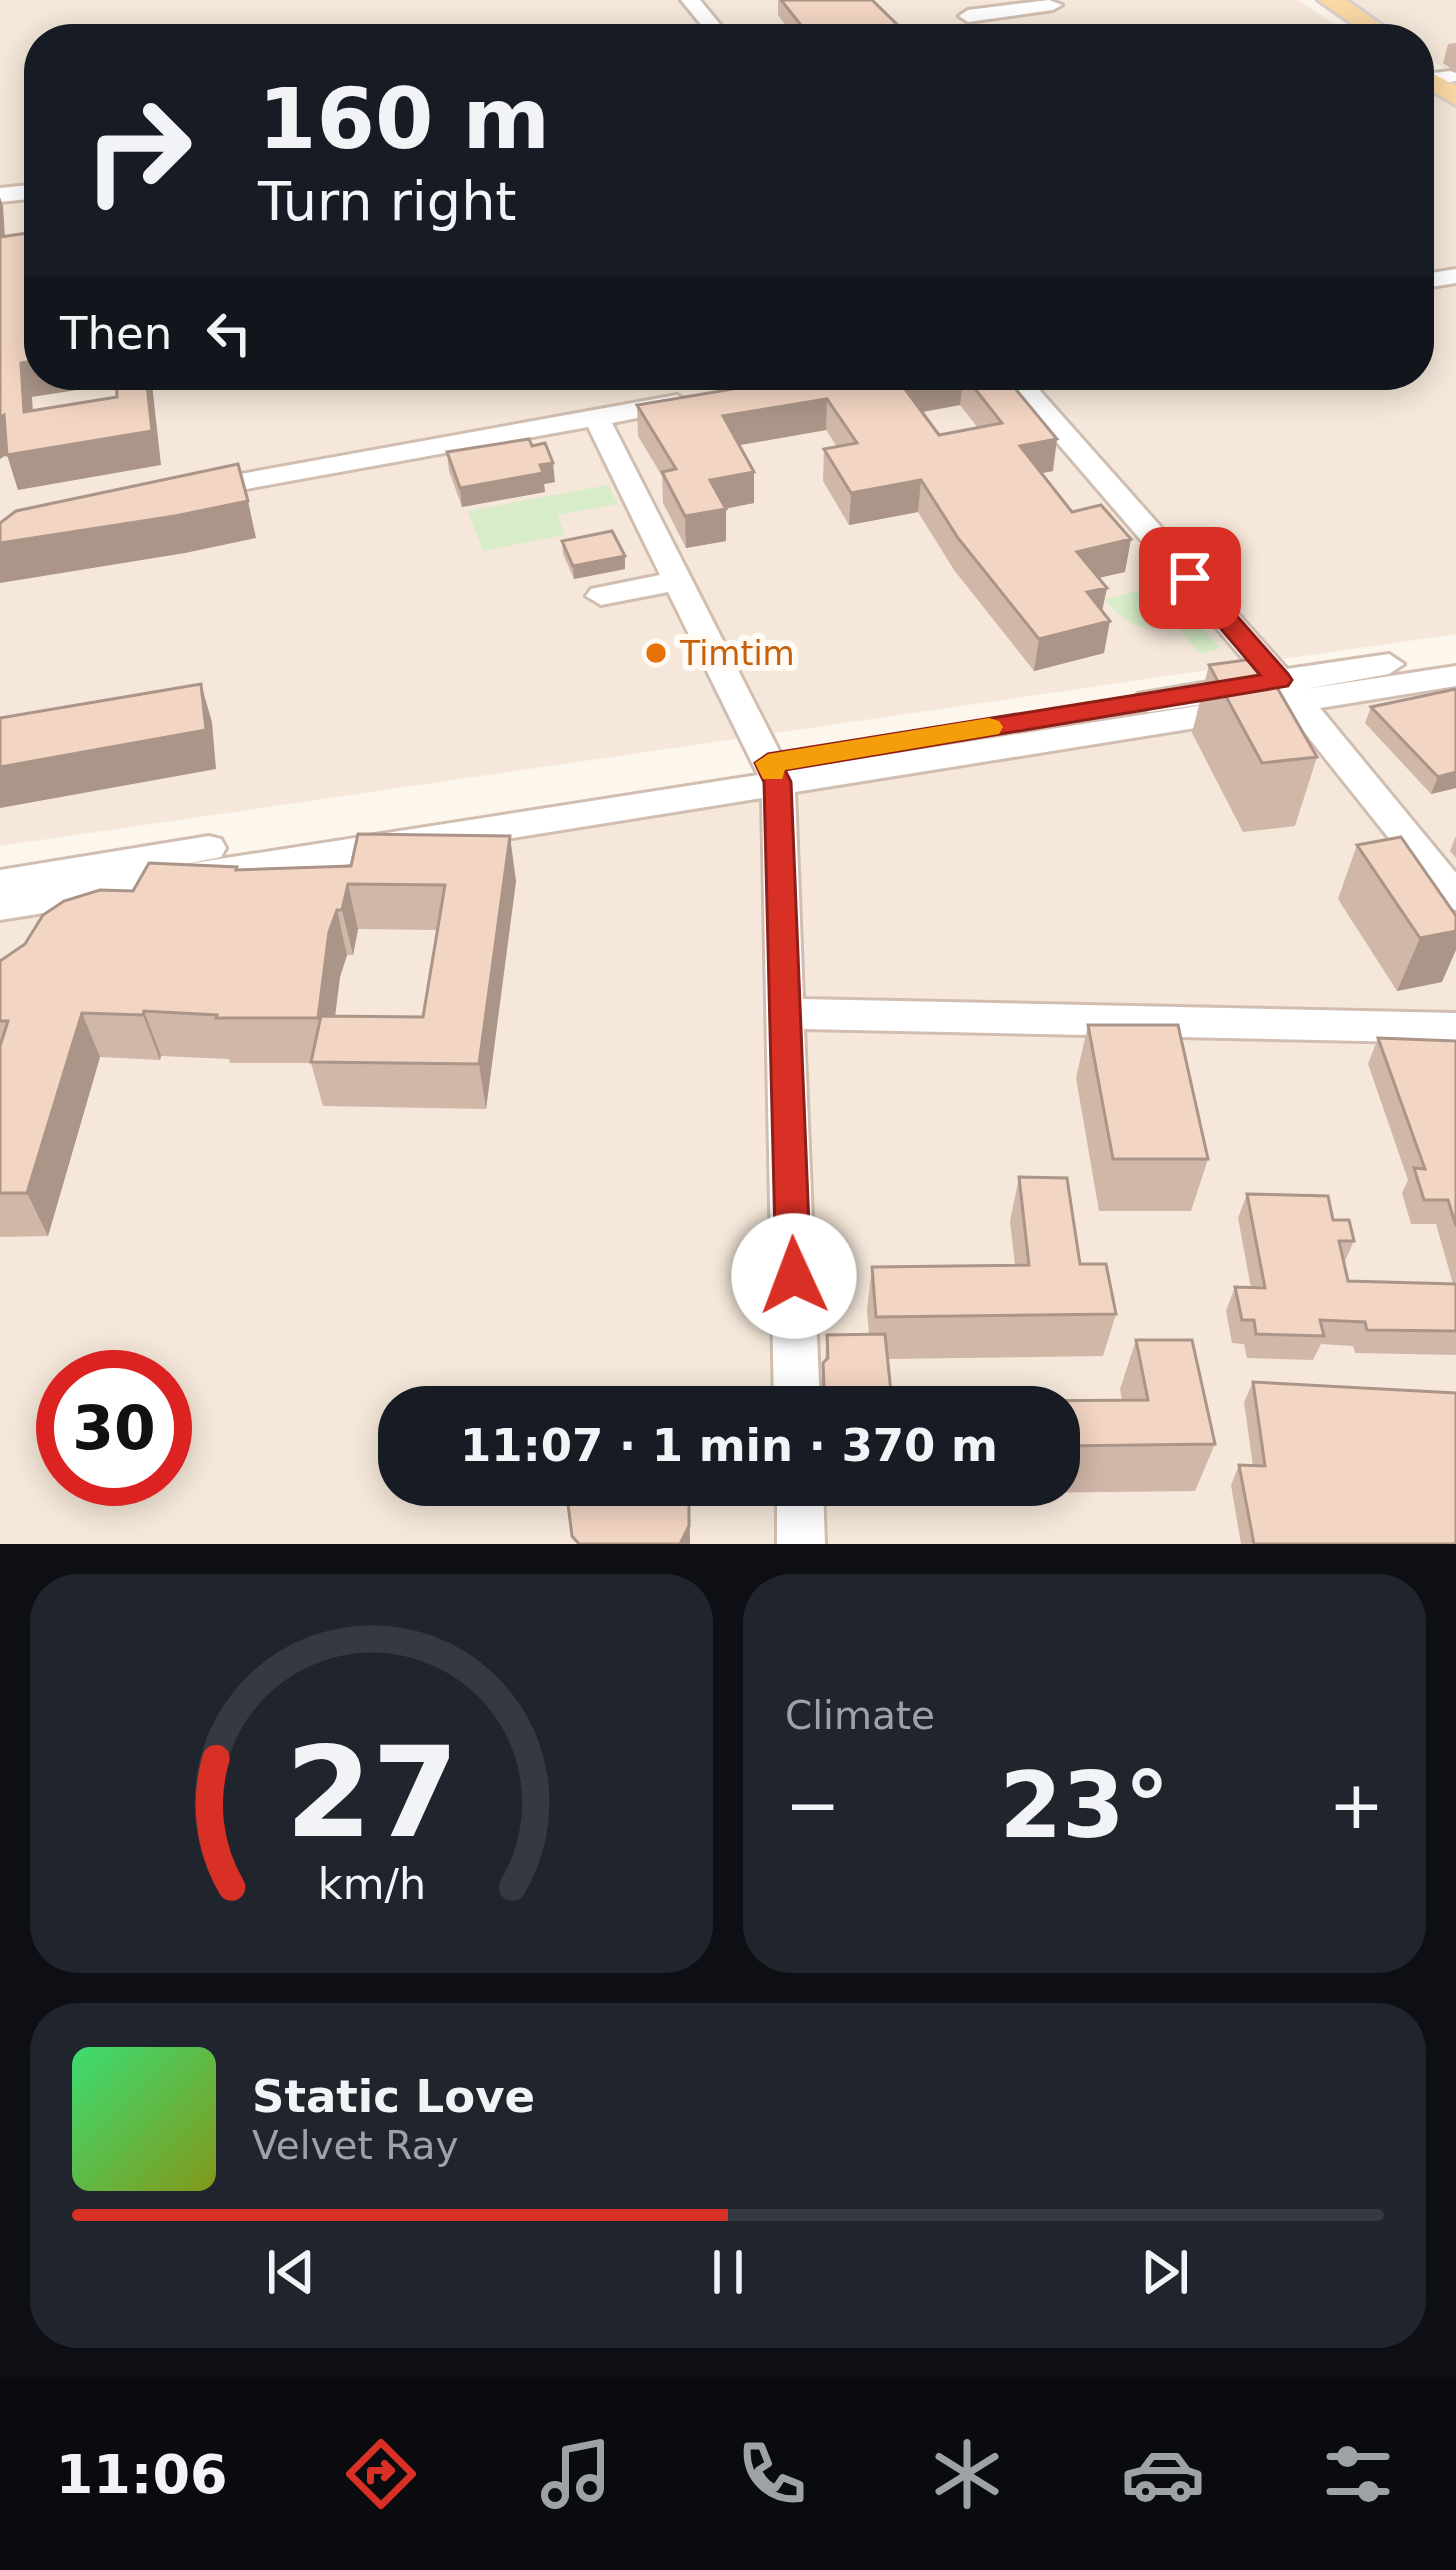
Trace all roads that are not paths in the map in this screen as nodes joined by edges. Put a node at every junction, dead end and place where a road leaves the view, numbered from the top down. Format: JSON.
{"nodes":[{"id":1,"x":690,"y":0,"type":"edge"},
{"id":2,"x":952,"y":0,"type":"edge"},
{"id":3,"x":1306,"y":0,"type":"edge"},
{"id":4,"x":1330,"y":0,"type":"edge"},
{"id":5,"x":1052,"y":5,"type":"dead end"},
{"id":6,"x":968,"y":16,"type":"junction"},
{"id":7,"x":710,"y":24,"type":"edge"},
{"id":8,"x":977,"y":24,"type":"edge"},
{"id":9,"x":1343,"y":24,"type":"edge"},
{"id":10,"x":1367,"y":24,"type":"edge"},
{"id":11,"x":1025,"y":390,"type":"edge"},
{"id":12,"x":708,"y":398,"type":"edge"},
{"id":13,"x":596,"y":417,"type":"junction"},
{"id":14,"x":183,"y":493,"type":"edge"},
{"id":15,"x":635,"y":554,"type":"dead end"},
{"id":16,"x":663,"y":584,"type":"junction"},
{"id":17,"x":601,"y":596,"type":"dead end"},
{"id":18,"x":1456,"y":654,"type":"edge"},
{"id":19,"x":1456,"y":676,"type":"edge"},
{"id":20,"x":1288,"y":691,"type":"junction"},
{"id":21,"x":773,"y":772,"type":"junction"},
{"id":22,"x":0,"y":883,"type":"edge"},
{"id":23,"x":1456,"y":897,"type":"edge"},
{"id":24,"x":0,"y":907,"type":"edge"},
{"id":25,"x":787,"y":1014,"type":"junction"},
{"id":26,"x":1456,"y":1028,"type":"edge"},
{"id":27,"x":796,"y":1386,"type":"edge"},
{"id":28,"x":800,"y":1506,"type":"edge"},
{"id":29,"x":801,"y":1544,"type":"edge"}],
"edges":[{"from":1,"to":7,"type":"street"},
{"from":2,"to":6,"type":"street"},
{"from":3,"to":9,"type":"main road"},
{"from":4,"to":10,"type":"main road"},
{"from":5,"to":6,"type":"street"},
{"from":6,"to":8,"type":"street"},
{"from":11,"to":20,"type":"street"},
{"from":12,"to":13,"type":"street"},
{"from":13,"to":14,"type":"street"},
{"from":13,"to":16,"type":"street"},
{"from":15,"to":16,"type":"street"},
{"from":16,"to":17,"type":"street"},
{"from":16,"to":21,"type":"street"},
{"from":18,"to":20,"type":"street"},
{"from":19,"to":20,"type":"street"},
{"from":20,"to":21,"type":"street"},
{"from":20,"to":23,"type":"street"},
{"from":21,"to":22,"type":"street"},
{"from":21,"to":24,"type":"street"},
{"from":21,"to":25,"type":"street"},
{"from":25,"to":26,"type":"street"},
{"from":25,"to":27,"type":"street"},
{"from":28,"to":29,"type":"street"}]}
